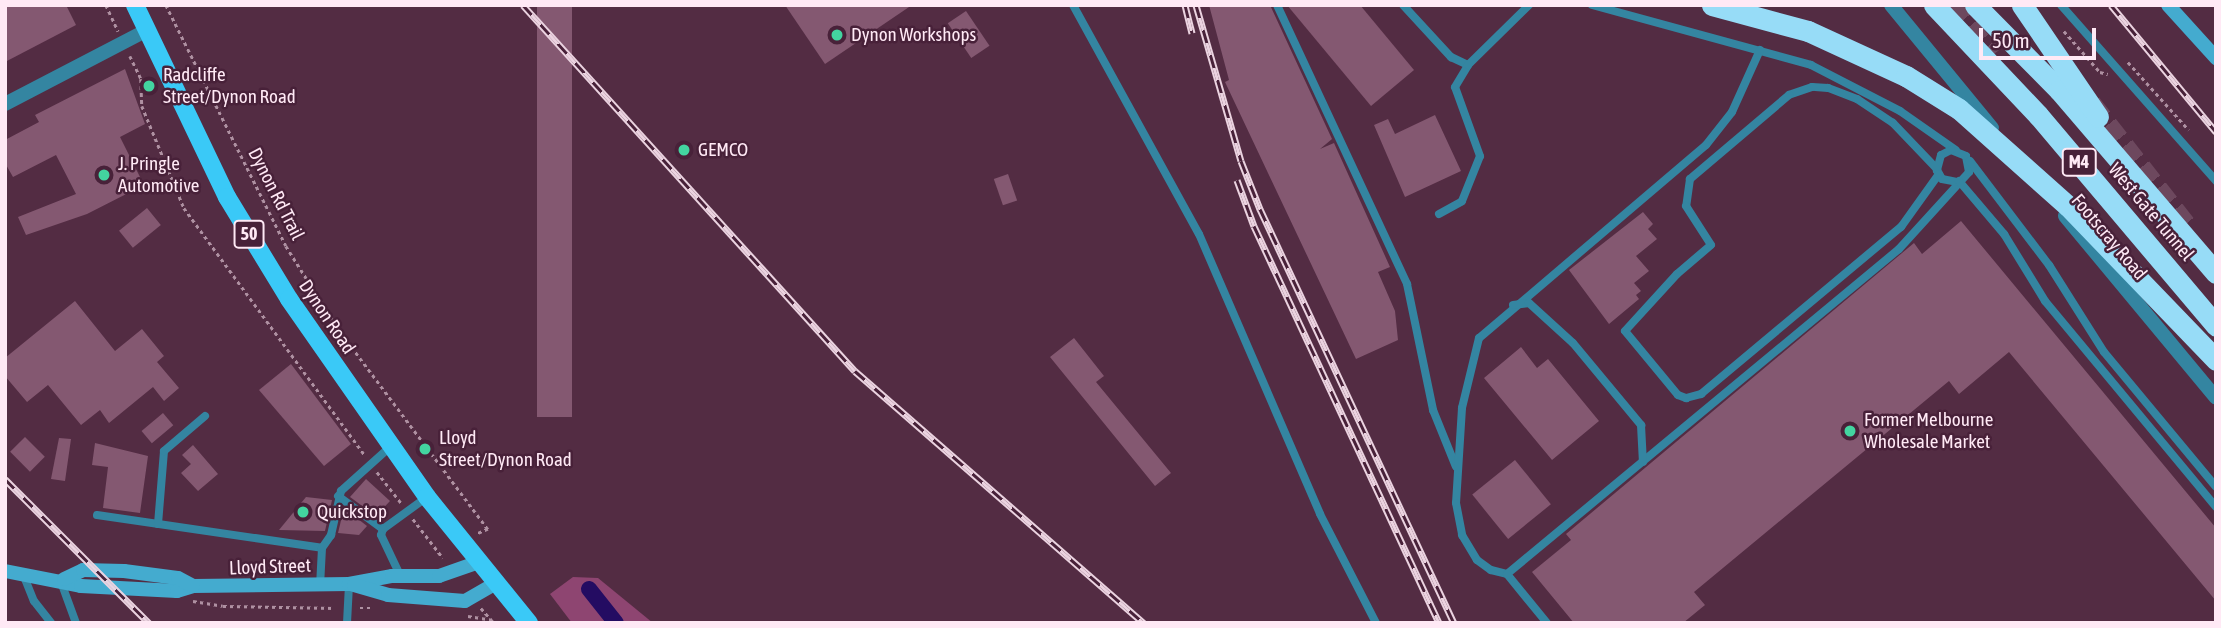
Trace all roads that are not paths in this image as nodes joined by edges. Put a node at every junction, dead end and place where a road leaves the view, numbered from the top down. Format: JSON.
{"nodes":[{"id":1,"x":135,"y":5,"type":"edge"},
{"id":2,"x":1073,"y":5,"type":"edge"},
{"id":3,"x":1277,"y":5,"type":"edge"},
{"id":4,"x":1403,"y":5,"type":"edge"},
{"id":5,"x":1528,"y":5,"type":"edge"},
{"id":6,"x":1592,"y":5,"type":"edge"},
{"id":7,"x":1712,"y":5,"type":"edge"},
{"id":8,"x":1891,"y":5,"type":"edge"},
{"id":9,"x":1934,"y":5,"type":"edge"},
{"id":10,"x":1975,"y":5,"type":"edge"},
{"id":11,"x":2061,"y":5,"type":"edge"},
{"id":12,"x":2168,"y":5,"type":"edge"},
{"id":13,"x":2016,"y":7,"type":"edge"},
{"id":14,"x":147,"y":30,"type":"junction"},
{"id":15,"x":1760,"y":50,"type":"junction"},
{"id":16,"x":2216,"y":58,"type":"edge"},
{"id":17,"x":1468,"y":65,"type":"junction"},
{"id":18,"x":5,"y":104,"type":"edge"},
{"id":19,"x":1956,"y":150,"type":"junction"},
{"id":20,"x":1966,"y":156,"type":"junction"},
{"id":21,"x":1938,"y":172,"type":"junction"},
{"id":22,"x":2216,"y":181,"type":"edge"},
{"id":23,"x":1958,"y":182,"type":"junction"},
{"id":24,"x":1439,"y":214,"type":"dead end"},
{"id":25,"x":2216,"y":273,"type":"edge"},
{"id":26,"x":1513,"y":305,"type":"junction"},
{"id":27,"x":2216,"y":327,"type":"edge"},
{"id":28,"x":2216,"y":359,"type":"edge"},
{"id":29,"x":2216,"y":398,"type":"edge"},
{"id":30,"x":205,"y":416,"type":"dead end"},
{"id":31,"x":391,"y":446,"type":"junction"},
{"id":32,"x":1643,"y":461,"type":"junction"},
{"id":33,"x":1457,"y":470,"type":"junction"},
{"id":34,"x":2216,"y":487,"type":"edge"},
{"id":35,"x":338,"y":496,"type":"junction"},
{"id":36,"x":427,"y":497,"type":"junction"},
{"id":37,"x":2216,"y":507,"type":"edge"},
{"id":38,"x":97,"y":515,"type":"dead end"},
{"id":39,"x":158,"y":524,"type":"junction"},
{"id":40,"x":383,"y":529,"type":"junction"},
{"id":41,"x":322,"y":548,"type":"junction"},
{"id":42,"x":479,"y":562,"type":"junction"},
{"id":43,"x":5,"y":571,"type":"edge"},
{"id":44,"x":23,"y":574,"type":"junction"},
{"id":45,"x":1507,"y":574,"type":"junction"},
{"id":46,"x":400,"y":575,"type":"junction"},
{"id":47,"x":62,"y":579,"type":"junction"},
{"id":48,"x":496,"y":583,"type":"junction"},
{"id":49,"x":320,"y":584,"type":"junction"},
{"id":50,"x":349,"y":584,"type":"junction"},
{"id":51,"x":51,"y":623,"type":"edge"},
{"id":52,"x":76,"y":623,"type":"edge"},
{"id":53,"x":347,"y":623,"type":"edge"},
{"id":54,"x":529,"y":623,"type":"edge"},
{"id":55,"x":1376,"y":623,"type":"edge"},
{"id":56,"x":1547,"y":623,"type":"edge"}],
"edges":[{"from":1,"to":14,"type":"main road","name":"Dynon Road","number":"50"},
{"from":2,"to":55,"type":"lane"},
{"from":3,"to":33,"type":"lane"},
{"from":4,"to":17,"type":"lane"},
{"from":5,"to":17,"type":"lane"},
{"from":6,"to":15,"type":"lane"},
{"from":7,"to":28,"type":"highway"},
{"from":8,"to":29,"type":"street","name":"Footscray Road"},
{"from":9,"to":27,"type":"highway","name":"West Gate Tunnel","number":"M4"},
{"from":10,"to":25,"type":"highway","name":"West Gate Tunnel","number":"M4"},
{"from":11,"to":22,"type":"lane"},
{"from":12,"to":16,"type":"street"},
{"from":13,"to":25,"type":"highway"},
{"from":14,"to":18,"type":"street"},
{"from":14,"to":31,"type":"main road","name":"Dynon Road","number":"50"},
{"from":15,"to":19,"type":"lane"},
{"from":15,"to":26,"type":"lane"},
{"from":17,"to":24,"type":"lane"},
{"from":19,"to":20,"type":"lane"},
{"from":19,"to":21,"type":"lane"},
{"from":20,"to":23,"type":"lane"},
{"from":20,"to":34,"type":"lane"},
{"from":21,"to":21,"type":"lane"},
{"from":21,"to":23,"type":"lane"},
{"from":23,"to":32,"type":"lane"},
{"from":23,"to":37,"type":"lane"},
{"from":26,"to":32,"type":"lane"},
{"from":26,"to":33,"type":"lane"},
{"from":30,"to":39,"type":"lane"},
{"from":31,"to":35,"type":"lane"},
{"from":31,"to":36,"type":"main road","name":"Dynon Road","number":"50"},
{"from":32,"to":45,"type":"lane"},
{"from":33,"to":45,"type":"lane"},
{"from":35,"to":40,"type":"lane"},
{"from":35,"to":41,"type":"lane"},
{"from":36,"to":40,"type":"lane"},
{"from":36,"to":42,"type":"main road","name":"Dynon Road","number":"50"},
{"from":38,"to":39,"type":"lane"},
{"from":39,"to":41,"type":"lane"},
{"from":40,"to":46,"type":"lane"},
{"from":41,"to":49,"type":"lane"},
{"from":42,"to":46,"type":"street","name":"Lloyd Street"},
{"from":42,"to":48,"type":"main road","name":"Dynon Road","number":"50"},
{"from":43,"to":44,"type":"street","name":"Lloyd Street"},
{"from":44,"to":47,"type":"street","name":"Lloyd Street"},
{"from":44,"to":51,"type":"lane"},
{"from":45,"to":56,"type":"lane"},
{"from":46,"to":50,"type":"street","name":"Lloyd Street"},
{"from":47,"to":49,"type":"street","name":"Lloyd Street"},
{"from":47,"to":52,"type":"lane"},
{"from":48,"to":50,"type":"street","name":"Lloyd Street"},
{"from":48,"to":54,"type":"main road","name":"Dynon Road","number":"50"},
{"from":49,"to":50,"type":"street","name":"Lloyd Street"},
{"from":50,"to":53,"type":"lane"}]}
